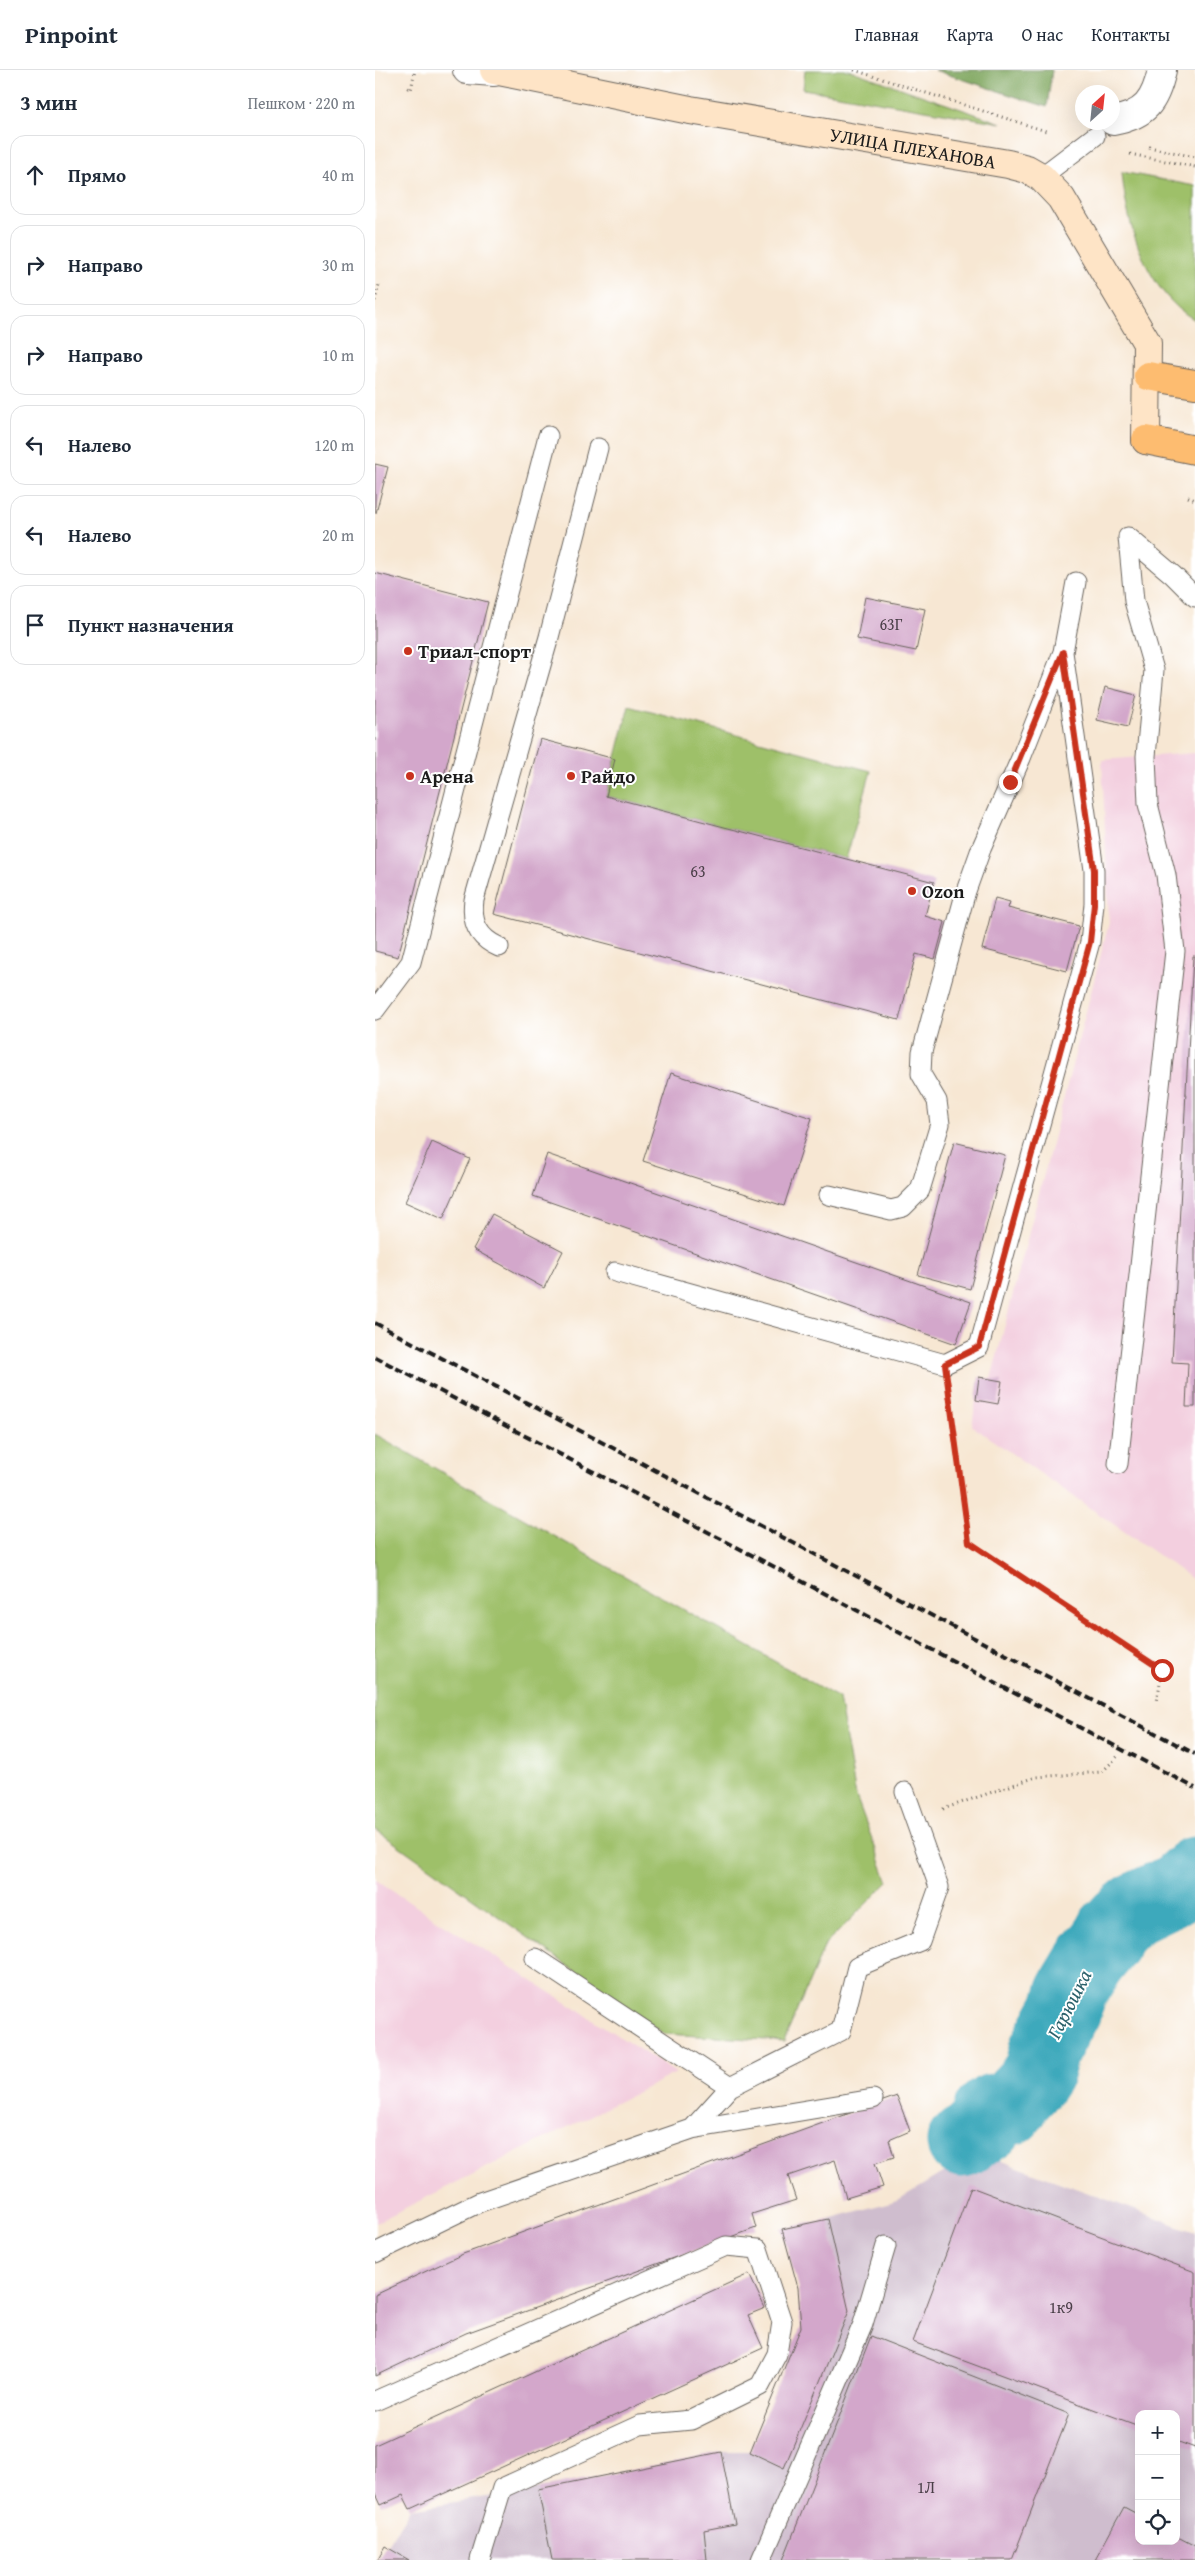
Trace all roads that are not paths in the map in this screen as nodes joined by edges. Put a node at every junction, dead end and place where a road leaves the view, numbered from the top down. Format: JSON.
{"nodes":[{"id":1,"x":467,"y":70,"type":"edge"},
{"id":2,"x":1163,"y":70,"type":"edge"},
{"id":3,"x":494,"y":71,"type":"edge"},
{"id":4,"x":1097,"y":134,"type":"edge"},
{"id":5,"x":1041,"y":177,"type":"junction"},
{"id":6,"x":1148,"y":376,"type":"junction"},
{"id":7,"x":1195,"y":384,"type":"edge"},
{"id":8,"x":548,"y":436,"type":"dead end"},
{"id":9,"x":598,"y":448,"type":"dead end"},
{"id":10,"x":1195,"y":450,"type":"edge"},
{"id":11,"x":1076,"y":582,"type":"dead end"},
{"id":12,"x":1195,"y":597,"type":"edge"},
{"id":13,"x":1063,"y":652,"type":"junction"},
{"id":14,"x":499,"y":947,"type":"dead end"},
{"id":15,"x":375,"y":1010,"type":"edge"},
{"id":16,"x":829,"y":1195,"type":"dead end"},
{"id":17,"x":615,"y":1272,"type":"dead end"},
{"id":18,"x":1118,"y":1464,"type":"dead end"},
{"id":19,"x":905,"y":1792,"type":"dead end"},
{"id":20,"x":535,"y":1958,"type":"dead end"},
{"id":21,"x":730,"y":2087,"type":"junction"},
{"id":22,"x":873,"y":2099,"type":"dead end"},
{"id":23,"x":692,"y":2129,"type":"junction"},
{"id":24,"x":886,"y":2246,"type":"dead end"},
{"id":25,"x":375,"y":2253,"type":"edge"},
{"id":26,"x":375,"y":2401,"type":"edge"},
{"id":27,"x":480,"y":2560,"type":"edge"},
{"id":28,"x":761,"y":2560,"type":"edge"}],
"edges":[{"from":1,"to":3,"type":"street"},
{"from":2,"to":4,"type":"street"},
{"from":3,"to":5,"type":"main road","name":"УЛИЦА ПЛЕХАНОВА"},
{"from":4,"to":5,"type":"lane"},
{"from":5,"to":6,"type":"main road","name":"УЛИЦА ПЛЕХАНОВА"},
{"from":6,"to":7,"type":"main road"},
{"from":6,"to":10,"type":"main road","name":"УЛИЦА ПЛЕХАНОВА"},
{"from":8,"to":15,"type":"lane"},
{"from":9,"to":14,"type":"lane"},
{"from":11,"to":13,"type":"lane"},
{"from":12,"to":18,"type":"lane"},
{"from":13,"to":16,"type":"lane"},
{"from":13,"to":17,"type":"lane"},
{"from":19,"to":21,"type":"lane"},
{"from":20,"to":21,"type":"lane"},
{"from":21,"to":23,"type":"lane"},
{"from":22,"to":23,"type":"lane"},
{"from":23,"to":25,"type":"lane"},
{"from":24,"to":28,"type":"lane"},
{"from":26,"to":27,"type":"lane"}]}
